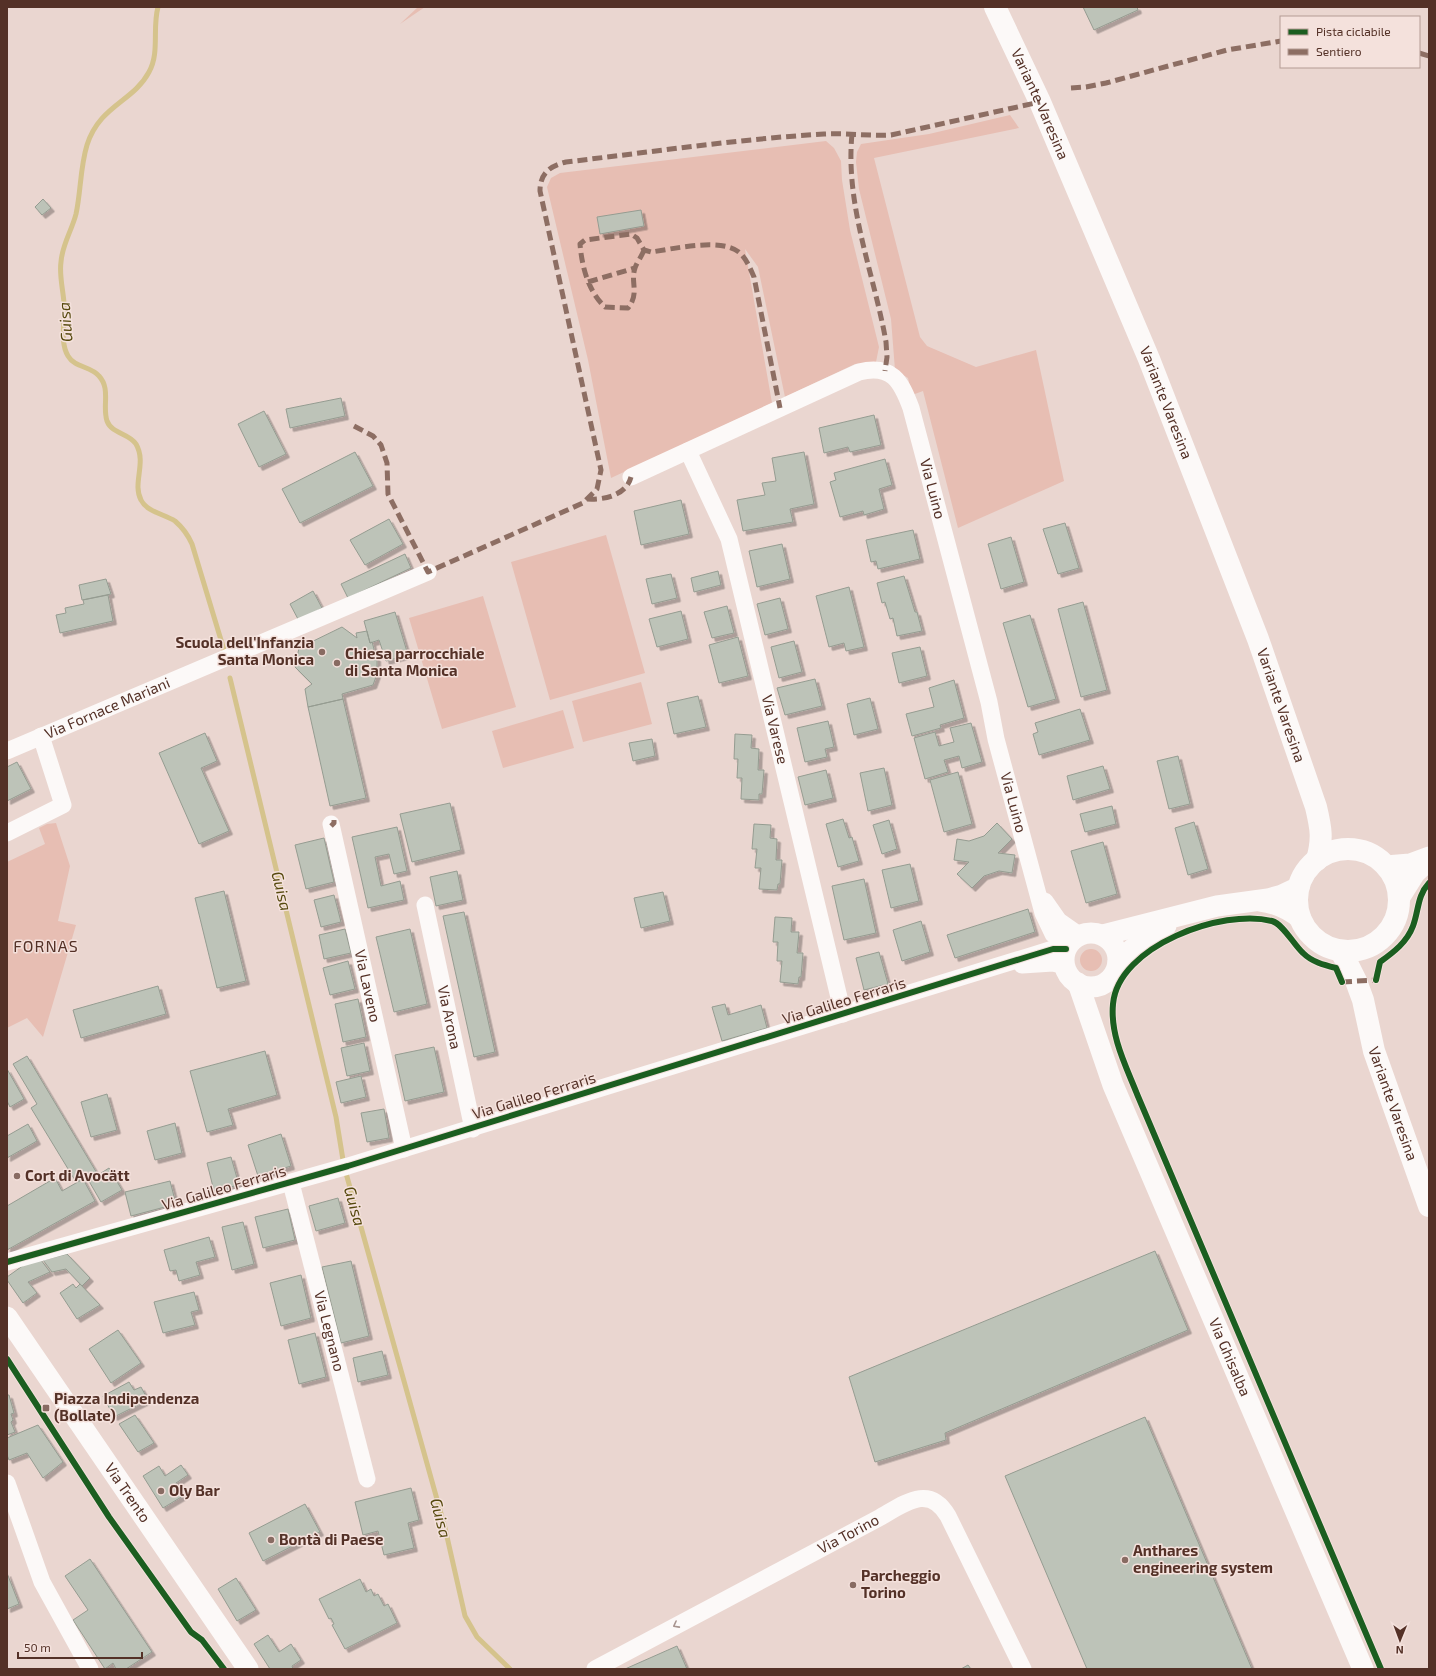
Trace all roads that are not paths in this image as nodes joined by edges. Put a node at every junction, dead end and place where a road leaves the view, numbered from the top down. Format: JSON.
{"nodes":[{"id":1,"x":995,"y":7,"type":"edge"},
{"id":2,"x":688,"y":451,"type":"junction"},
{"id":3,"x":631,"y":477,"type":"dead end"},
{"id":4,"x":428,"y":572,"type":"dead end"},
{"id":5,"x":41,"y":736,"type":"junction"},
{"id":6,"x":7,"y":751,"type":"edge"},
{"id":7,"x":1316,"y":807,"type":"junction"},
{"id":8,"x":331,"y":824,"type":"dead end"},
{"id":9,"x":7,"y":833,"type":"edge"},
{"id":10,"x":1355,"y":850,"type":"junction"},
{"id":11,"x":1429,"y":857,"type":"edge"},
{"id":12,"x":1317,"y":860,"type":"junction"},
{"id":13,"x":1429,"y":860,"type":"edge"},
{"id":14,"x":1386,"y":866,"type":"junction"},
{"id":15,"x":1299,"y":887,"type":"junction"},
{"id":16,"x":1400,"y":897,"type":"junction"},
{"id":17,"x":1260,"y":901,"type":"junction"},
{"id":18,"x":425,"y":905,"type":"dead end"},
{"id":19,"x":1186,"y":916,"type":"junction"},
{"id":20,"x":1301,"y":919,"type":"junction"},
{"id":21,"x":1103,"y":935,"type":"junction"},
{"id":22,"x":1374,"y":944,"type":"junction"},
{"id":23,"x":1070,"y":949,"type":"junction"},
{"id":24,"x":1341,"y":951,"type":"junction"},
{"id":25,"x":1118,"y":964,"type":"junction"},
{"id":26,"x":1107,"y":982,"type":"junction"},
{"id":27,"x":1078,"y":983,"type":"junction"},
{"id":28,"x":1362,"y":1000,"type":"junction"},
{"id":29,"x":843,"y":1014,"type":"junction"},
{"id":30,"x":1100,"y":1045,"type":"junction"},
{"id":31,"x":473,"y":1129,"type":"junction"},
{"id":32,"x":404,"y":1149,"type":"junction"},
{"id":33,"x":291,"y":1182,"type":"junction"},
{"id":34,"x":1429,"y":1206,"type":"edge"},
{"id":35,"x":7,"y":1262,"type":"edge"},
{"id":36,"x":7,"y":1317,"type":"edge"},
{"id":37,"x":367,"y":1479,"type":"dead end"},
{"id":38,"x":7,"y":1483,"type":"edge"},
{"id":39,"x":90,"y":1669,"type":"edge"},
{"id":40,"x":248,"y":1669,"type":"edge"},
{"id":41,"x":595,"y":1669,"type":"edge"},
{"id":42,"x":1023,"y":1669,"type":"edge"},
{"id":43,"x":1363,"y":1669,"type":"edge"}],
"edges":[{"from":1,"to":7,"type":"main road","name":"Variante Varesina"},
{"from":2,"to":3,"type":"street","name":"Via Luino"},
{"from":2,"to":23,"type":"street","name":"Via Luino"},
{"from":2,"to":29,"type":"street","name":"Via Varese"},
{"from":4,"to":5,"type":"street","name":"Via Fornace Mariani"},
{"from":5,"to":6,"type":"street","name":"Via Fornace Mariani"},
{"from":5,"to":9,"type":"street"},
{"from":7,"to":10,"type":"main road","name":"Variante Varesina"},
{"from":7,"to":12,"type":"main road","name":"Variante Varesina"},
{"from":8,"to":32,"type":"street","name":"Via Laveno"},
{"from":10,"to":12,"type":"main road","name":"Variante Varesina"},
{"from":10,"to":14,"type":"main road","name":"Variante Varesina"},
{"from":11,"to":14,"type":"street"},
{"from":12,"to":15,"type":"main road","name":"Variante Varesina"},
{"from":13,"to":16,"type":"street"},
{"from":14,"to":16,"type":"main road","name":"Variante Varesina"},
{"from":15,"to":17,"type":"street"},
{"from":15,"to":20,"type":"main road","name":"Variante Varesina"},
{"from":16,"to":22,"type":"main road","name":"Variante Varesina"},
{"from":17,"to":19,"type":"street"},
{"from":17,"to":20,"type":"street"},
{"from":18,"to":31,"type":"street","name":"Via Arona"},
{"from":19,"to":21,"type":"street"},
{"from":19,"to":25,"type":"street"},
{"from":20,"to":24,"type":"main road","name":"Variante Varesina"},
{"from":21,"to":23,"type":"street"},
{"from":21,"to":25,"type":"street"},
{"from":22,"to":24,"type":"main road","name":"Variante Varesina"},
{"from":22,"to":28,"type":"main road","name":"Variante Varesina"},
{"from":23,"to":27,"type":"street"},
{"from":23,"to":29,"type":"street","name":"Via Galileo Ferraris"},
{"from":24,"to":28,"type":"main road","name":"Variante Varesina"},
{"from":25,"to":26,"type":"street"},
{"from":26,"to":27,"type":"street"},
{"from":26,"to":30,"type":"street","name":"Via Ghisalba"},
{"from":27,"to":30,"type":"street","name":"Via Ghisalba"},
{"from":28,"to":34,"type":"main road","name":"Variante Varesina"},
{"from":29,"to":31,"type":"street","name":"Via Galileo Ferraris"},
{"from":30,"to":43,"type":"street","name":"Via Ghisalba"},
{"from":31,"to":32,"type":"street","name":"Via Galileo Ferraris"},
{"from":32,"to":33,"type":"street","name":"Via Galileo Ferraris"},
{"from":33,"to":35,"type":"street","name":"Via Galileo Ferraris"},
{"from":33,"to":37,"type":"street","name":"Via Legnano"},
{"from":36,"to":40,"type":"street","name":"Via Trento"},
{"from":38,"to":39,"type":"street"},
{"from":42,"to":41,"type":"street","name":"Via Torino","one_way":true}]}
